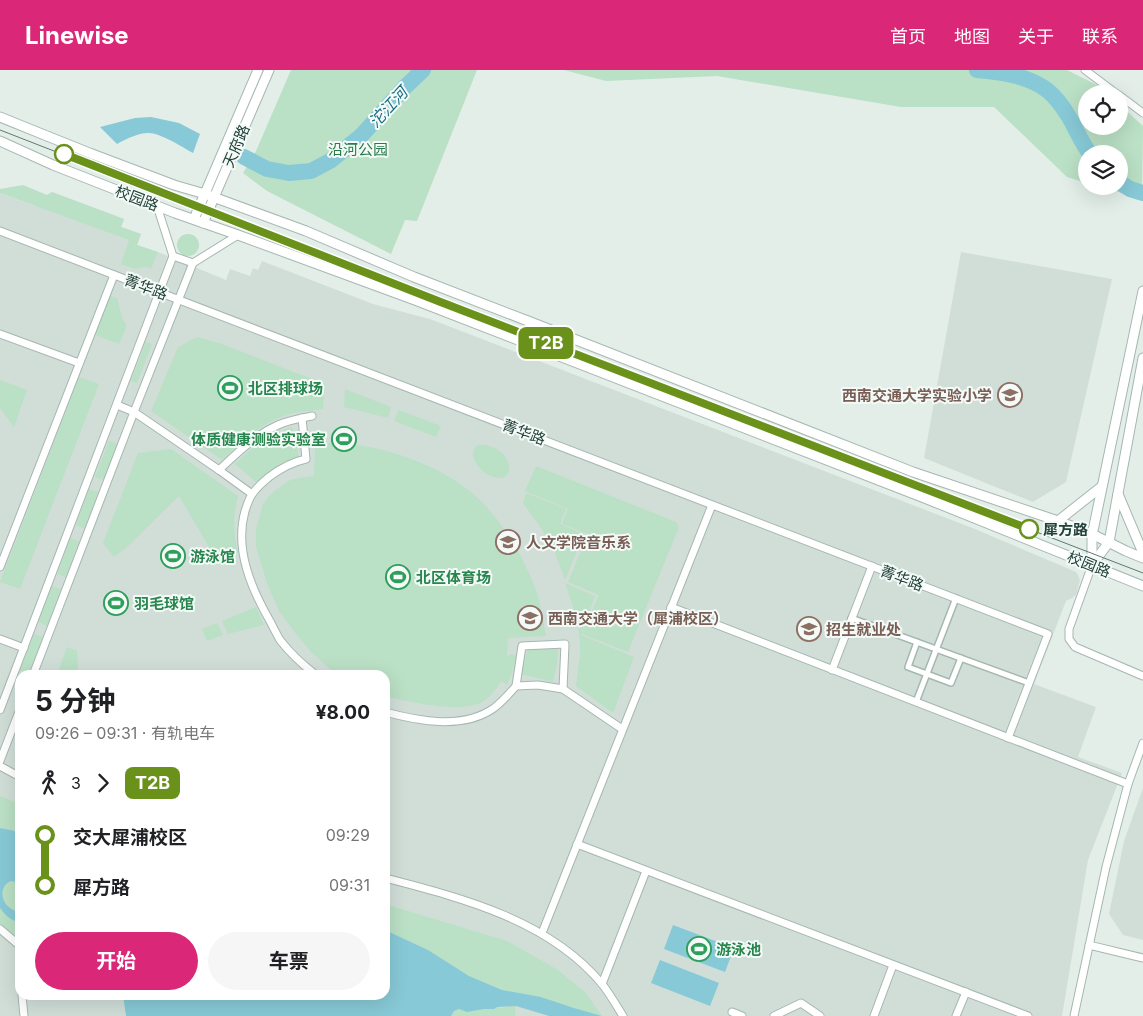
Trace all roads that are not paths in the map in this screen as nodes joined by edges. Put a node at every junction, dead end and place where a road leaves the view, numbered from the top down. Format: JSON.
{"nodes":[{"id":1,"x":258,"y":70,"type":"edge"},
{"id":2,"x":269,"y":70,"type":"edge"},
{"id":3,"x":1085,"y":70,"type":"edge"},
{"id":4,"x":1106,"y":85,"type":"edge"},
{"id":5,"x":1128,"y":102,"type":"edge"},
{"id":6,"x":1143,"y":113,"type":"edge"},
{"id":7,"x":0,"y":117,"type":"edge"},
{"id":8,"x":0,"y":141,"type":"edge"},
{"id":9,"x":205,"y":194,"type":"junction"},
{"id":10,"x":214,"y":197,"type":"junction"},
{"id":11,"x":157,"y":206,"type":"junction"},
{"id":12,"x":194,"y":219,"type":"junction"},
{"id":13,"x":203,"y":223,"type":"junction"},
{"id":14,"x":0,"y":231,"type":"edge"},
{"id":15,"x":238,"y":235,"type":"junction"},
{"id":16,"x":173,"y":256,"type":"junction"},
{"id":17,"x":193,"y":263,"type":"junction"},
{"id":18,"x":114,"y":275,"type":"junction"},
{"id":19,"x":1143,"y":291,"type":"edge"},
{"id":20,"x":159,"y":292,"type":"junction"},
{"id":21,"x":179,"y":300,"type":"junction"},
{"id":22,"x":0,"y":334,"type":"edge"},
{"id":23,"x":1143,"y":358,"type":"edge"},
{"id":24,"x":79,"y":364,"type":"junction"},
{"id":25,"x":117,"y":405,"type":"junction"},
{"id":26,"x":134,"y":412,"type":"junction"},
{"id":27,"x":312,"y":416,"type":"dead end"},
{"id":28,"x":302,"y":418,"type":"junction"},
{"id":29,"x":219,"y":470,"type":"junction"},
{"id":30,"x":1101,"y":487,"type":"junction"},
{"id":31,"x":252,"y":494,"type":"junction"},
{"id":32,"x":1118,"y":494,"type":"junction"},
{"id":33,"x":712,"y":505,"type":"junction"},
{"id":34,"x":1058,"y":521,"type":"junction"},
{"id":35,"x":1092,"y":534,"type":"junction"},
{"id":36,"x":1109,"y":542,"type":"junction"},
{"id":37,"x":1143,"y":553,"type":"edge"},
{"id":38,"x":1143,"y":558,"type":"edge"},
{"id":39,"x":1092,"y":565,"type":"junction"},
{"id":40,"x":872,"y":566,"type":"junction"},
{"id":41,"x":0,"y":567,"type":"edge"},
{"id":42,"x":1143,"y":586,"type":"edge"},
{"id":43,"x":956,"y":598,"type":"junction"},
{"id":44,"x":671,"y":607,"type":"junction"},
{"id":45,"x":851,"y":618,"type":"junction"},
{"id":46,"x":0,"y":639,"type":"edge"},
{"id":47,"x":917,"y":642,"type":"junction"},
{"id":48,"x":24,"y":648,"type":"junction"},
{"id":49,"x":937,"y":650,"type":"junction"},
{"id":50,"x":961,"y":658,"type":"junction"},
{"id":51,"x":15,"y":670,"type":"edge"},
{"id":52,"x":35,"y":670,"type":"edge"},
{"id":53,"x":310,"y":670,"type":"edge"},
{"id":54,"x":832,"y":670,"type":"junction"},
{"id":55,"x":15,"y":671,"type":"edge"},
{"id":56,"x":927,"y":674,"type":"junction"},
{"id":57,"x":1143,"y":676,"type":"edge"},
{"id":58,"x":1029,"y":682,"type":"junction"},
{"id":59,"x":516,"y":686,"type":"junction"},
{"id":60,"x":563,"y":689,"type":"junction"},
{"id":61,"x":916,"y":702,"type":"junction"},
{"id":62,"x":0,"y":710,"type":"edge"},
{"id":63,"x":390,"y":713,"type":"edge"},
{"id":64,"x":15,"y":722,"type":"edge"},
{"id":65,"x":622,"y":729,"type":"junction"},
{"id":66,"x":1008,"y":738,"type":"junction"},
{"id":67,"x":1143,"y":743,"type":"edge"},
{"id":68,"x":0,"y":761,"type":"edge"},
{"id":69,"x":0,"y":766,"type":"edge"},
{"id":70,"x":15,"y":774,"type":"edge"},
{"id":71,"x":1128,"y":784,"type":"junction"},
{"id":72,"x":577,"y":844,"type":"junction"},
{"id":73,"x":646,"y":871,"type":"junction"},
{"id":74,"x":390,"y":879,"type":"edge"},
{"id":75,"x":0,"y":929,"type":"edge"},
{"id":76,"x":542,"y":933,"type":"junction"},
{"id":77,"x":15,"y":942,"type":"edge"},
{"id":78,"x":1089,"y":945,"type":"junction"},
{"id":79,"x":1143,"y":958,"type":"edge"},
{"id":80,"x":893,"y":965,"type":"junction"},
{"id":81,"x":602,"y":984,"type":"junction"},
{"id":82,"x":966,"y":992,"type":"junction"},
{"id":83,"x":22,"y":1000,"type":"edge"},
{"id":84,"x":732,"y":1012,"type":"dead end"},
{"id":85,"x":24,"y":1016,"type":"edge"},
{"id":86,"x":623,"y":1016,"type":"edge"},
{"id":87,"x":742,"y":1016,"type":"edge"},
{"id":88,"x":774,"y":1016,"type":"edge"},
{"id":89,"x":820,"y":1016,"type":"edge"},
{"id":90,"x":874,"y":1016,"type":"edge"},
{"id":91,"x":956,"y":1016,"type":"edge"},
{"id":92,"x":1028,"y":1016,"type":"edge"},
{"id":93,"x":1074,"y":1016,"type":"edge"}],
"edges":[{"from":1,"to":9,"type":"street","name":"天府路"},
{"from":2,"to":10,"type":"street","name":"天府路"},
{"from":3,"to":4,"type":"street"},
{"from":5,"to":6,"type":"street"},
{"from":7,"to":9,"type":"street","name":"校园路","bridge":true},
{"from":8,"to":11,"type":"street","name":"校园路"},
{"from":9,"to":10,"type":"street","name":"校园路"},
{"from":9,"to":12,"type":"street","name":"天府路"},
{"from":10,"to":13,"type":"street","name":"天府路"},
{"from":10,"to":34,"type":"street","name":"校园路"},
{"from":11,"to":12,"type":"street","name":"校园路"},
{"from":11,"to":16,"type":"street"},
{"from":12,"to":13,"type":"street","name":"校园路"},
{"from":13,"to":15,"type":"street","name":"校园路"},
{"from":14,"to":18,"type":"street","name":"菁华路"},
{"from":15,"to":17,"type":"street"},
{"from":15,"to":39,"type":"street","name":"校园路"},
{"from":16,"to":17,"type":"street"},
{"from":16,"to":20,"type":"street"},
{"from":17,"to":21,"type":"street"},
{"from":18,"to":20,"type":"street","name":"菁华路"},
{"from":18,"to":24,"type":"street"},
{"from":19,"to":30,"type":"street"},
{"from":20,"to":21,"type":"street","name":"菁华路"},
{"from":20,"to":25,"type":"street"},
{"from":21,"to":26,"type":"street"},
{"from":21,"to":33,"type":"street","name":"菁华路"},
{"from":22,"to":24,"type":"street"},
{"from":23,"to":32,"type":"street"},
{"from":24,"to":41,"type":"street"},
{"from":25,"to":26,"type":"street"},
{"from":25,"to":48,"type":"street"},
{"from":26,"to":29,"type":"street"},
{"from":26,"to":52,"type":"street"},
{"from":27,"to":28,"type":"street"},
{"from":28,"to":29,"type":"street"},
{"from":28,"to":31,"type":"street"},
{"from":29,"to":31,"type":"street"},
{"from":30,"to":34,"type":"street"},
{"from":30,"to":35,"type":"street"},
{"from":31,"to":53,"type":"street"},
{"from":32,"to":36,"type":"street"},
{"from":32,"to":37,"type":"street"},
{"from":33,"to":40,"type":"street","name":"菁华路"},
{"from":33,"to":44,"type":"street"},
{"from":34,"to":35,"type":"street","name":"校园路"},
{"from":35,"to":36,"type":"street","name":"校园路"},
{"from":35,"to":39,"type":"street"},
{"from":36,"to":38,"type":"street","name":"校园路"},
{"from":36,"to":39,"type":"street"},
{"from":39,"to":42,"type":"street","name":"校园路"},
{"from":39,"to":57,"type":"street"},
{"from":40,"to":43,"type":"street","name":"菁华路"},
{"from":40,"to":45,"type":"street"},
{"from":43,"to":49,"type":"street"},
{"from":43,"to":58,"type":"street","name":"菁华路"},
{"from":44,"to":54,"type":"street"},
{"from":44,"to":65,"type":"street"},
{"from":45,"to":47,"type":"street"},
{"from":45,"to":54,"type":"street"},
{"from":46,"to":48,"type":"street"},
{"from":47,"to":49,"type":"street"},
{"from":47,"to":56,"type":"street"},
{"from":48,"to":51,"type":"street"},
{"from":49,"to":50,"type":"street"},
{"from":49,"to":56,"type":"street"},
{"from":50,"to":56,"type":"street"},
{"from":50,"to":58,"type":"street"},
{"from":54,"to":61,"type":"street"},
{"from":55,"to":62,"type":"street"},
{"from":56,"to":61,"type":"street"},
{"from":58,"to":66,"type":"street"},
{"from":59,"to":60,"type":"street"},
{"from":59,"to":60,"type":"street"},
{"from":59,"to":63,"type":"street"},
{"from":60,"to":65,"type":"street"},
{"from":61,"to":66,"type":"street"},
{"from":64,"to":68,"type":"street"},
{"from":65,"to":72,"type":"street"},
{"from":66,"to":71,"type":"street"},
{"from":67,"to":71,"type":"street"},
{"from":69,"to":70,"type":"street"},
{"from":71,"to":78,"type":"street"},
{"from":72,"to":73,"type":"street"},
{"from":72,"to":76,"type":"street"},
{"from":73,"to":80,"type":"street"},
{"from":73,"to":81,"type":"street"},
{"from":74,"to":76,"type":"street"},
{"from":75,"to":77,"type":"street"},
{"from":76,"to":81,"type":"street"},
{"from":78,"to":79,"type":"street"},
{"from":78,"to":93,"type":"street"},
{"from":80,"to":82,"type":"street"},
{"from":80,"to":90,"type":"street"},
{"from":81,"to":86,"type":"street"},
{"from":82,"to":91,"type":"street"},
{"from":82,"to":92,"type":"street"},
{"from":83,"to":85,"type":"street"},
{"from":84,"to":87,"type":"street"},
{"from":88,"to":89,"type":"street"}]}
